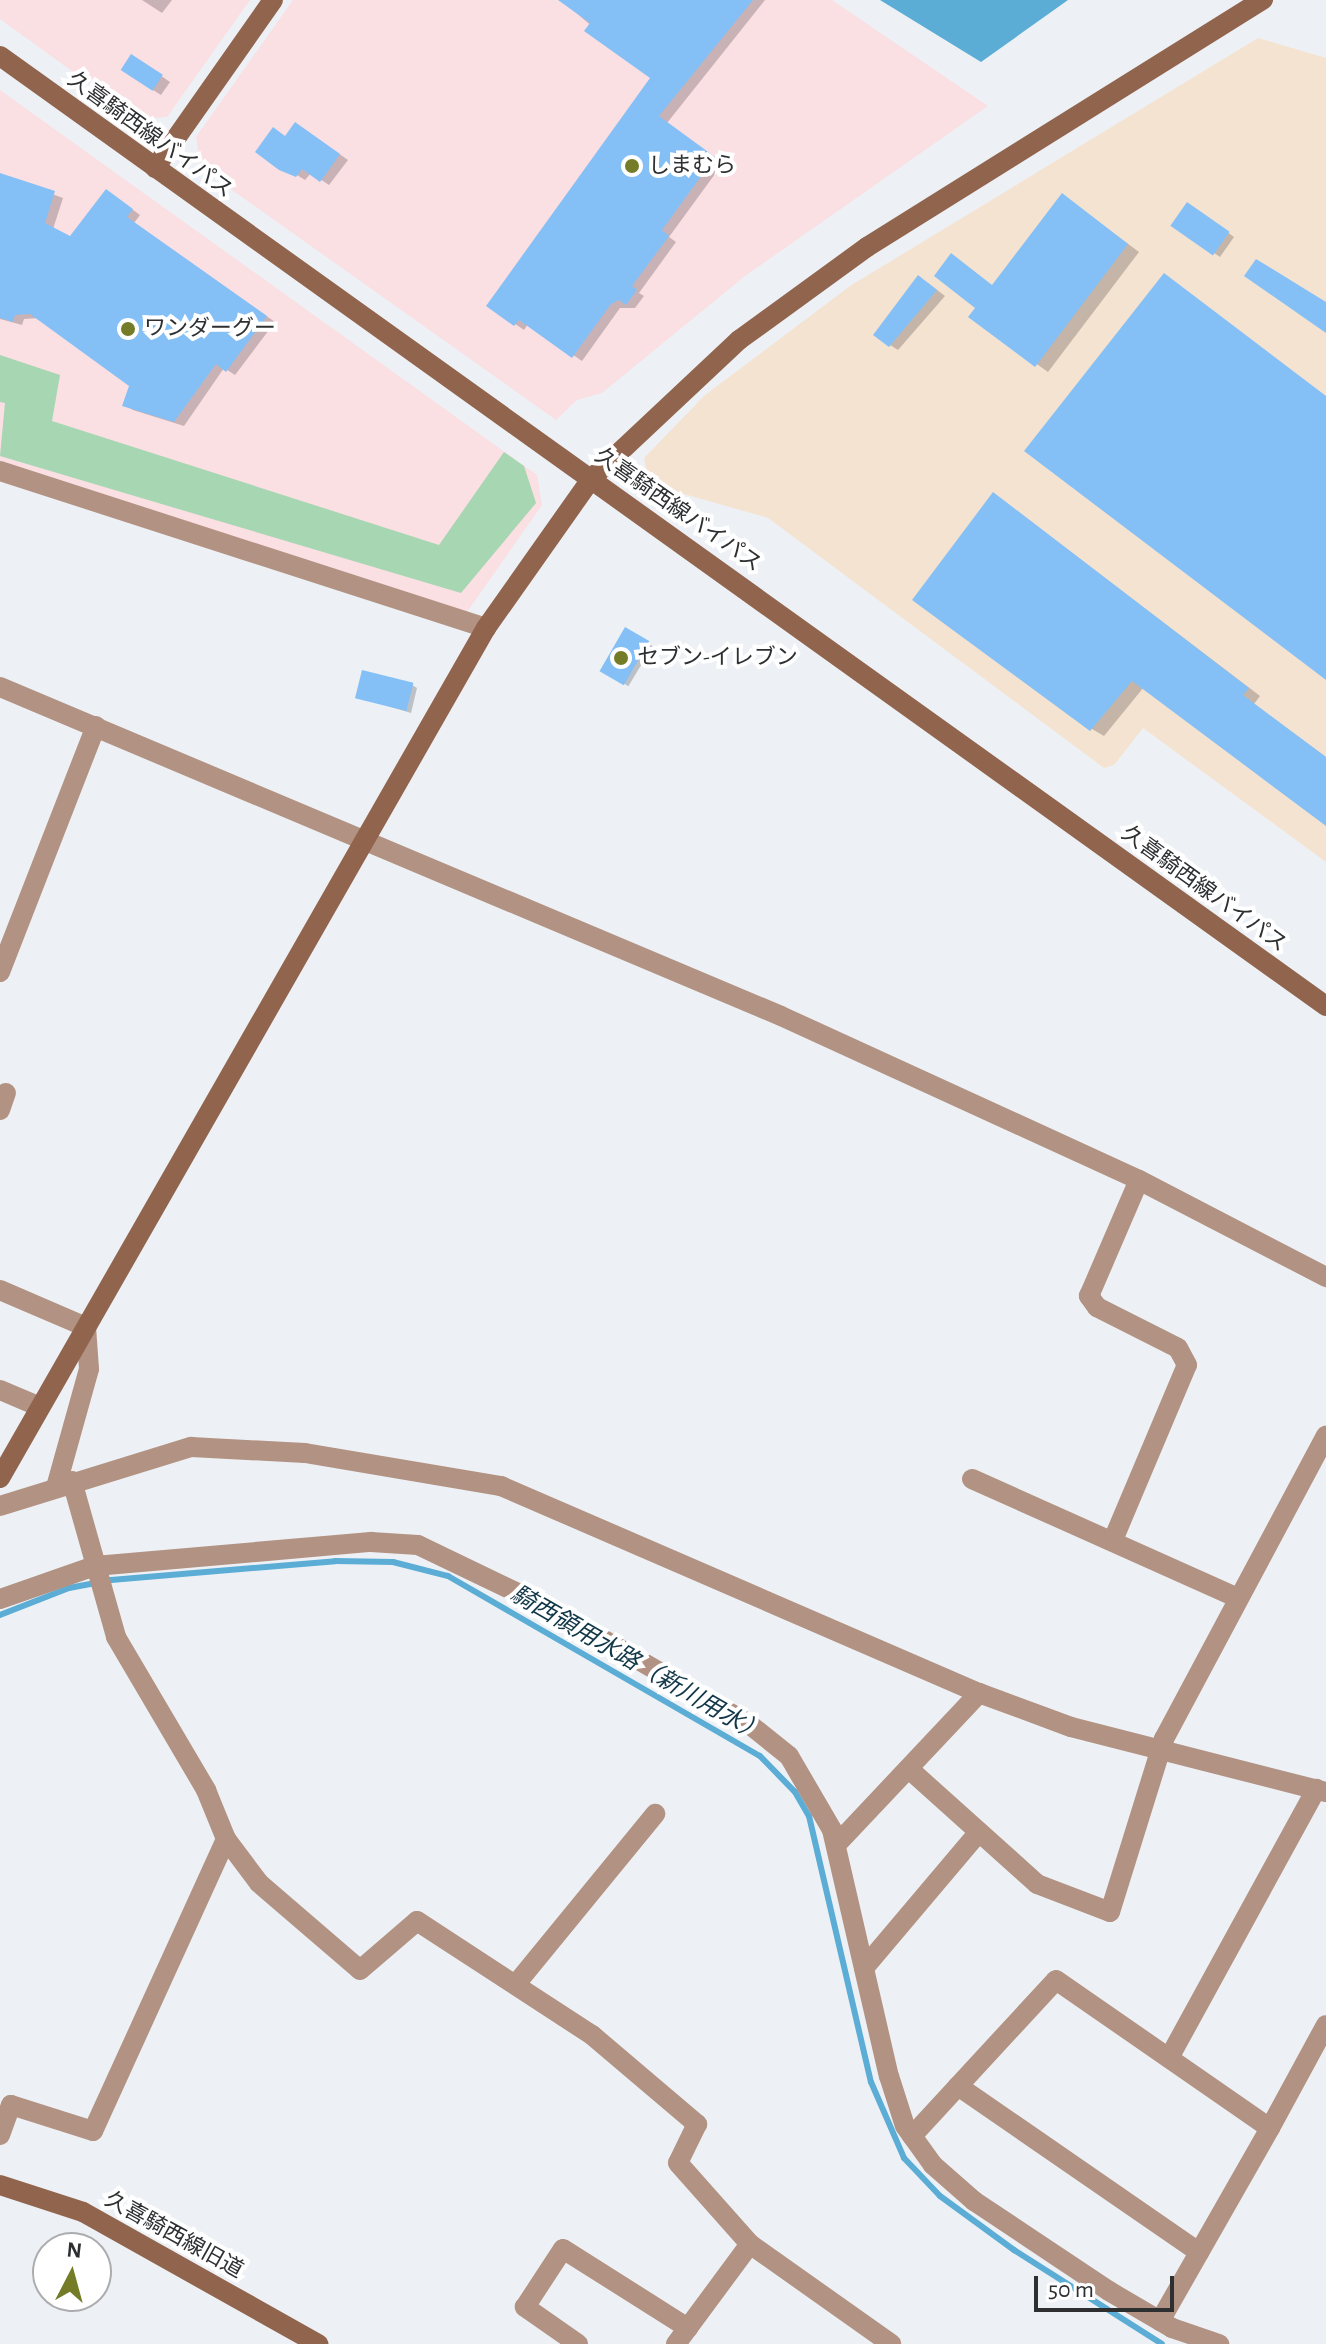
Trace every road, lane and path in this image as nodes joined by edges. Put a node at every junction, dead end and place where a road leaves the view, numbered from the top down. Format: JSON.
{"nodes":[{"id":1,"x":273,"y":0,"type":"edge"},
{"id":2,"x":1263,"y":0,"type":"edge"},
{"id":3,"x":0,"y":56,"type":"edge"},
{"id":4,"x":155,"y":168,"type":"junction"},
{"id":5,"x":0,"y":471,"type":"edge"},
{"id":6,"x":592,"y":478,"type":"junction"},
{"id":7,"x":486,"y":628,"type":"junction"},
{"id":8,"x":0,"y":687,"type":"edge"},
{"id":9,"x":96,"y":726,"type":"junction"},
{"id":10,"x":368,"y":839,"type":"junction"},
{"id":11,"x":0,"y":972,"type":"edge"},
{"id":12,"x":1326,"y":1006,"type":"edge"},
{"id":13,"x":1139,"y":1180,"type":"junction"},
{"id":14,"x":1326,"y":1277,"type":"edge"},
{"id":15,"x":0,"y":1290,"type":"edge"},
{"id":16,"x":86,"y":1327,"type":"junction"},
{"id":17,"x":0,"y":1390,"type":"edge"},
{"id":18,"x":40,"y":1407,"type":"junction"},
{"id":19,"x":1326,"y":1436,"type":"edge"},
{"id":20,"x":0,"y":1478,"type":"edge"},
{"id":21,"x":972,"y":1479,"type":"dead end"},
{"id":22,"x":64,"y":1484,"type":"junction"},
{"id":23,"x":0,"y":1506,"type":"edge"},
{"id":24,"x":1113,"y":1540,"type":"junction"},
{"id":25,"x":95,"y":1566,"type":"junction"},
{"id":26,"x":1238,"y":1598,"type":"junction"},
{"id":27,"x":0,"y":1599,"type":"edge"},
{"id":28,"x":979,"y":1693,"type":"junction"},
{"id":29,"x":1159,"y":1750,"type":"junction"},
{"id":30,"x":909,"y":1769,"type":"junction"},
{"id":31,"x":1321,"y":1791,"type":"edge"},
{"id":32,"x":655,"y":1814,"type":"dead end"},
{"id":33,"x":979,"y":1832,"type":"junction"},
{"id":34,"x":226,"y":1839,"type":"junction"},
{"id":35,"x":836,"y":1845,"type":"junction"},
{"id":36,"x":864,"y":1968,"type":"junction"},
{"id":37,"x":516,"y":1984,"type":"junction"},
{"id":38,"x":1326,"y":2025,"type":"edge"},
{"id":39,"x":1169,"y":2058,"type":"junction"},
{"id":40,"x":958,"y":2086,"type":"junction"},
{"id":41,"x":1270,"y":2128,"type":"junction"},
{"id":42,"x":0,"y":2135,"type":"edge"},
{"id":43,"x":912,"y":2136,"type":"junction"},
{"id":44,"x":0,"y":2185,"type":"edge"},
{"id":45,"x":750,"y":2244,"type":"junction"},
{"id":46,"x":1199,"y":2252,"type":"junction"},
{"id":47,"x":1160,"y":2321,"type":"junction"},
{"id":48,"x":682,"y":2336,"type":"edge"},
{"id":49,"x":318,"y":2344,"type":"edge"},
{"id":50,"x":578,"y":2344,"type":"edge"},
{"id":51,"x":891,"y":2344,"type":"edge"},
{"id":52,"x":1219,"y":2344,"type":"edge"}],
"edges":[{"from":1,"to":4,"type":"street"},
{"from":2,"to":6,"type":"street"},
{"from":3,"to":4,"type":"street","name":"久喜騎西線バイパス"},
{"from":4,"to":6,"type":"street","name":"久喜騎西線バイパス"},
{"from":5,"to":7,"type":"street"},
{"from":6,"to":7,"type":"street"},
{"from":6,"to":12,"type":"street","name":"久喜騎西線バイパス"},
{"from":7,"to":10,"type":"street"},
{"from":8,"to":9,"type":"street"},
{"from":9,"to":10,"type":"street"},
{"from":9,"to":11,"type":"street"},
{"from":10,"to":13,"type":"street"},
{"from":10,"to":16,"type":"street"},
{"from":13,"to":14,"type":"street"},
{"from":13,"to":24,"type":"street"},
{"from":15,"to":16,"type":"street"},
{"from":16,"to":18,"type":"street"},
{"from":16,"to":22,"type":"street"},
{"from":17,"to":18,"type":"street"},
{"from":18,"to":20,"type":"street"},
{"from":19,"to":26,"type":"street"},
{"from":21,"to":24,"type":"street"},
{"from":22,"to":23,"type":"street"},
{"from":22,"to":25,"type":"street"},
{"from":22,"to":28,"type":"street"},
{"from":24,"to":26,"type":"street"},
{"from":25,"to":27,"type":"street"},
{"from":25,"to":34,"type":"street"},
{"from":25,"to":35,"type":"street"},
{"from":26,"to":29,"type":"street"},
{"from":28,"to":29,"type":"street"},
{"from":28,"to":30,"type":"street"},
{"from":29,"to":31,"type":"street"},
{"from":29,"to":33,"type":"street"},
{"from":30,"to":33,"type":"street"},
{"from":30,"to":35,"type":"street"},
{"from":31,"to":39,"type":"street"},
{"from":32,"to":37,"type":"street"},
{"from":33,"to":36,"type":"street"},
{"from":34,"to":37,"type":"street"},
{"from":34,"to":42,"type":"street"},
{"from":35,"to":36,"type":"street"},
{"from":36,"to":43,"type":"street"},
{"from":37,"to":45,"type":"street"},
{"from":38,"to":41,"type":"street"},
{"from":39,"to":40,"type":"street"},
{"from":39,"to":41,"type":"street"},
{"from":40,"to":43,"type":"street"},
{"from":40,"to":46,"type":"street"},
{"from":41,"to":46,"type":"street"},
{"from":43,"to":47,"type":"street"},
{"from":44,"to":49,"type":"street","name":"久喜騎西線旧道"},
{"from":45,"to":48,"type":"street"},
{"from":45,"to":51,"type":"street"},
{"from":46,"to":47,"type":"street"},
{"from":47,"to":52,"type":"street"},
{"from":48,"to":50,"type":"street"}]}
